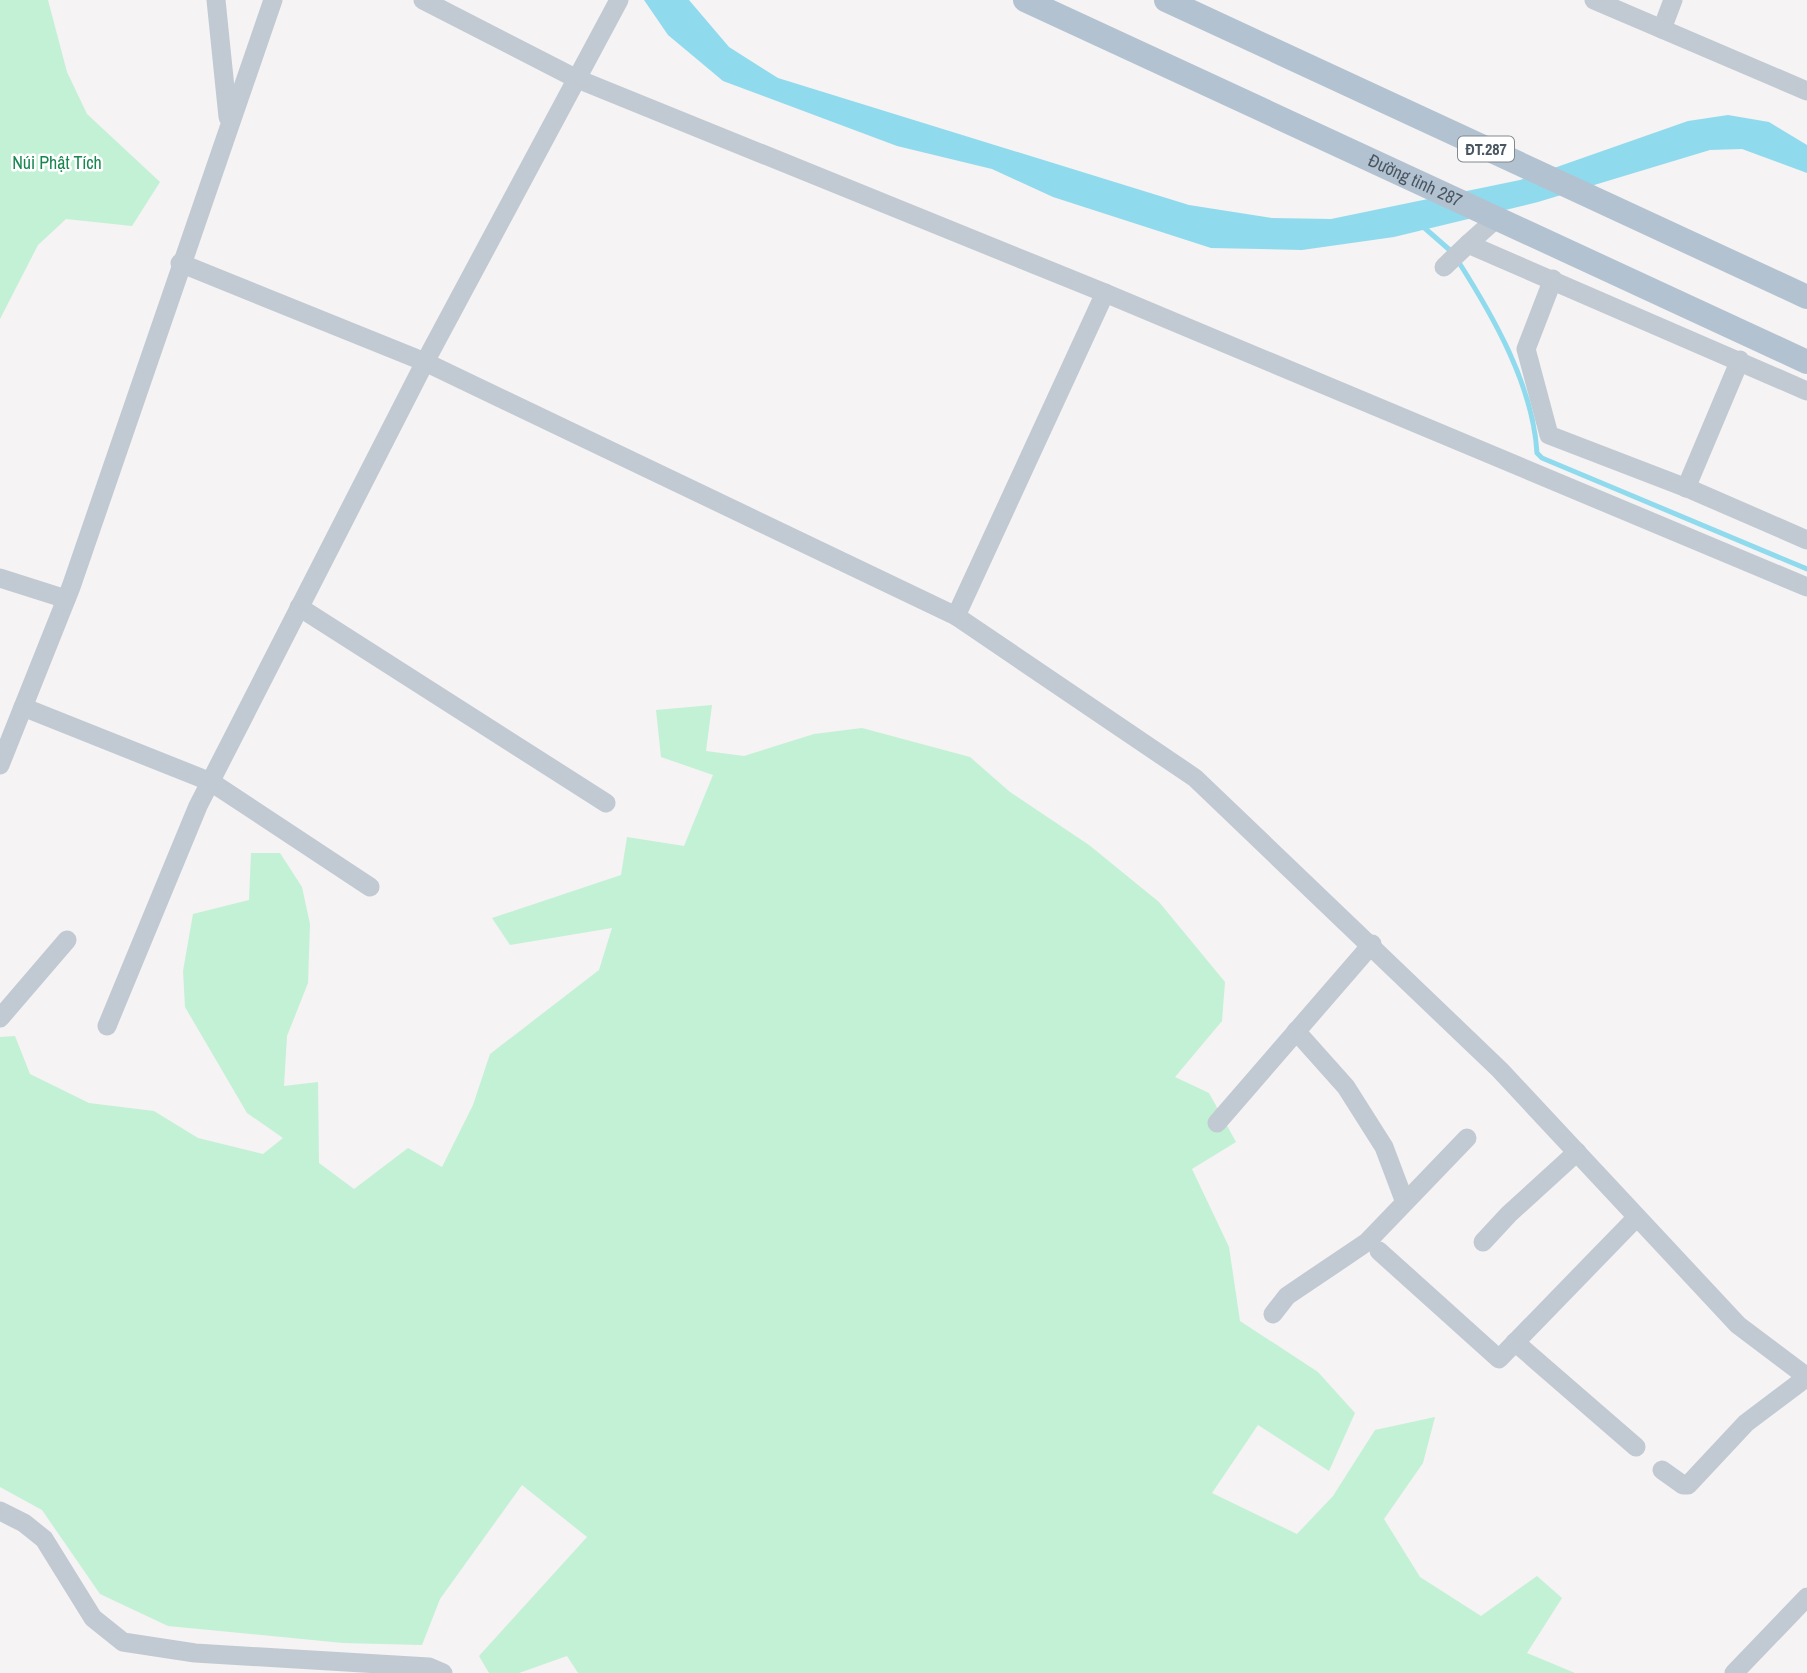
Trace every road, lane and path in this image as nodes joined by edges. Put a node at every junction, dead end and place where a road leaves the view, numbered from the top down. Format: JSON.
{"nodes":[{"id":1,"x":216,"y":0,"type":"edge"},
{"id":2,"x":274,"y":0,"type":"edge"},
{"id":3,"x":423,"y":0,"type":"edge"},
{"id":4,"x":619,"y":0,"type":"edge"},
{"id":5,"x":1025,"y":0,"type":"edge"},
{"id":6,"x":1166,"y":0,"type":"edge"},
{"id":7,"x":1594,"y":0,"type":"edge"},
{"id":8,"x":1673,"y":0,"type":"edge"},
{"id":9,"x":1662,"y":29,"type":"junction"},
{"id":10,"x":575,"y":78,"type":"junction"},
{"id":11,"x":1807,"y":91,"type":"edge"},
{"id":12,"x":229,"y":125,"type":"junction"},
{"id":13,"x":1497,"y":218,"type":"junction"},
{"id":14,"x":1466,"y":246,"type":"junction"},
{"id":15,"x":180,"y":263,"type":"junction"},
{"id":16,"x":1444,"y":267,"type":"dead end"},
{"id":17,"x":1553,"y":279,"type":"junction"},
{"id":18,"x":1105,"y":293,"type":"junction"},
{"id":19,"x":1807,"y":298,"type":"edge"},
{"id":20,"x":1740,"y":360,"type":"junction"},
{"id":21,"x":425,"y":362,"type":"junction"},
{"id":22,"x":1807,"y":362,"type":"edge"},
{"id":23,"x":1807,"y":391,"type":"edge"},
{"id":24,"x":1686,"y":488,"type":"junction"},
{"id":25,"x":1807,"y":540,"type":"edge"},
{"id":26,"x":0,"y":578,"type":"edge"},
{"id":27,"x":1807,"y":587,"type":"edge"},
{"id":28,"x":66,"y":599,"type":"junction"},
{"id":29,"x":299,"y":607,"type":"junction"},
{"id":30,"x":956,"y":616,"type":"junction"},
{"id":31,"x":23,"y":707,"type":"junction"},
{"id":32,"x":0,"y":765,"type":"edge"},
{"id":33,"x":211,"y":782,"type":"junction"},
{"id":34,"x":606,"y":803,"type":"dead end"},
{"id":35,"x":370,"y":887,"type":"dead end"},
{"id":36,"x":67,"y":940,"type":"dead end"},
{"id":37,"x":1372,"y":944,"type":"junction"},
{"id":38,"x":0,"y":1018,"type":"edge"},
{"id":39,"x":107,"y":1026,"type":"dead end"},
{"id":40,"x":1296,"y":1031,"type":"junction"},
{"id":41,"x":1217,"y":1123,"type":"dead end"},
{"id":42,"x":1467,"y":1138,"type":"dead end"},
{"id":43,"x":1577,"y":1152,"type":"junction"},
{"id":44,"x":1404,"y":1200,"type":"junction"},
{"id":45,"x":1637,"y":1217,"type":"junction"},
{"id":46,"x":1483,"y":1242,"type":"dead end"},
{"id":47,"x":1379,"y":1251,"type":"dead end"},
{"id":48,"x":1273,"y":1314,"type":"dead end"},
{"id":49,"x":1515,"y":1342,"type":"junction"},
{"id":50,"x":1807,"y":1377,"type":"edge"},
{"id":51,"x":1636,"y":1447,"type":"dead end"},
{"id":52,"x":1662,"y":1470,"type":"dead end"},
{"id":53,"x":0,"y":1511,"type":"edge"},
{"id":54,"x":1807,"y":1597,"type":"edge"},
{"id":55,"x":443,"y":1673,"type":"edge"},
{"id":56,"x":1734,"y":1673,"type":"edge"}],
"edges":[{"from":1,"to":12,"type":"street"},
{"from":2,"to":12,"type":"street"},
{"from":3,"to":10,"type":"street"},
{"from":4,"to":10,"type":"street"},
{"from":5,"to":13,"type":"main road","name":"Đường tỉnh 287"},
{"from":6,"to":19,"type":"main road","number":"ĐT.287"},
{"from":7,"to":9,"type":"street"},
{"from":8,"to":9,"type":"street"},
{"from":9,"to":11,"type":"street"},
{"from":10,"to":18,"type":"street"},
{"from":10,"to":21,"type":"street"},
{"from":12,"to":15,"type":"street"},
{"from":13,"to":14,"type":"street"},
{"from":13,"to":22,"type":"main road","name":"Đường tỉnh 287"},
{"from":14,"to":16,"type":"street"},
{"from":14,"to":17,"type":"street"},
{"from":15,"to":21,"type":"street"},
{"from":15,"to":28,"type":"street"},
{"from":17,"to":20,"type":"street"},
{"from":17,"to":24,"type":"street"},
{"from":18,"to":27,"type":"street"},
{"from":18,"to":30,"type":"street"},
{"from":20,"to":23,"type":"street"},
{"from":20,"to":24,"type":"street"},
{"from":21,"to":29,"type":"street"},
{"from":21,"to":30,"type":"street"},
{"from":24,"to":25,"type":"street"},
{"from":26,"to":28,"type":"street"},
{"from":28,"to":31,"type":"street"},
{"from":29,"to":33,"type":"street"},
{"from":29,"to":34,"type":"street"},
{"from":30,"to":37,"type":"street"},
{"from":31,"to":32,"type":"street"},
{"from":31,"to":33,"type":"street"},
{"from":33,"to":35,"type":"street"},
{"from":33,"to":39,"type":"street"},
{"from":36,"to":38,"type":"street"},
{"from":37,"to":40,"type":"street"},
{"from":37,"to":43,"type":"street"},
{"from":40,"to":41,"type":"street"},
{"from":40,"to":44,"type":"street"},
{"from":42,"to":44,"type":"street"},
{"from":43,"to":45,"type":"street"},
{"from":43,"to":46,"type":"street"},
{"from":44,"to":48,"type":"street"},
{"from":45,"to":49,"type":"street"},
{"from":45,"to":50,"type":"street"},
{"from":47,"to":49,"type":"street"},
{"from":49,"to":51,"type":"street"},
{"from":50,"to":52,"type":"street"},
{"from":53,"to":55,"type":"street"},
{"from":54,"to":56,"type":"street"}]}
